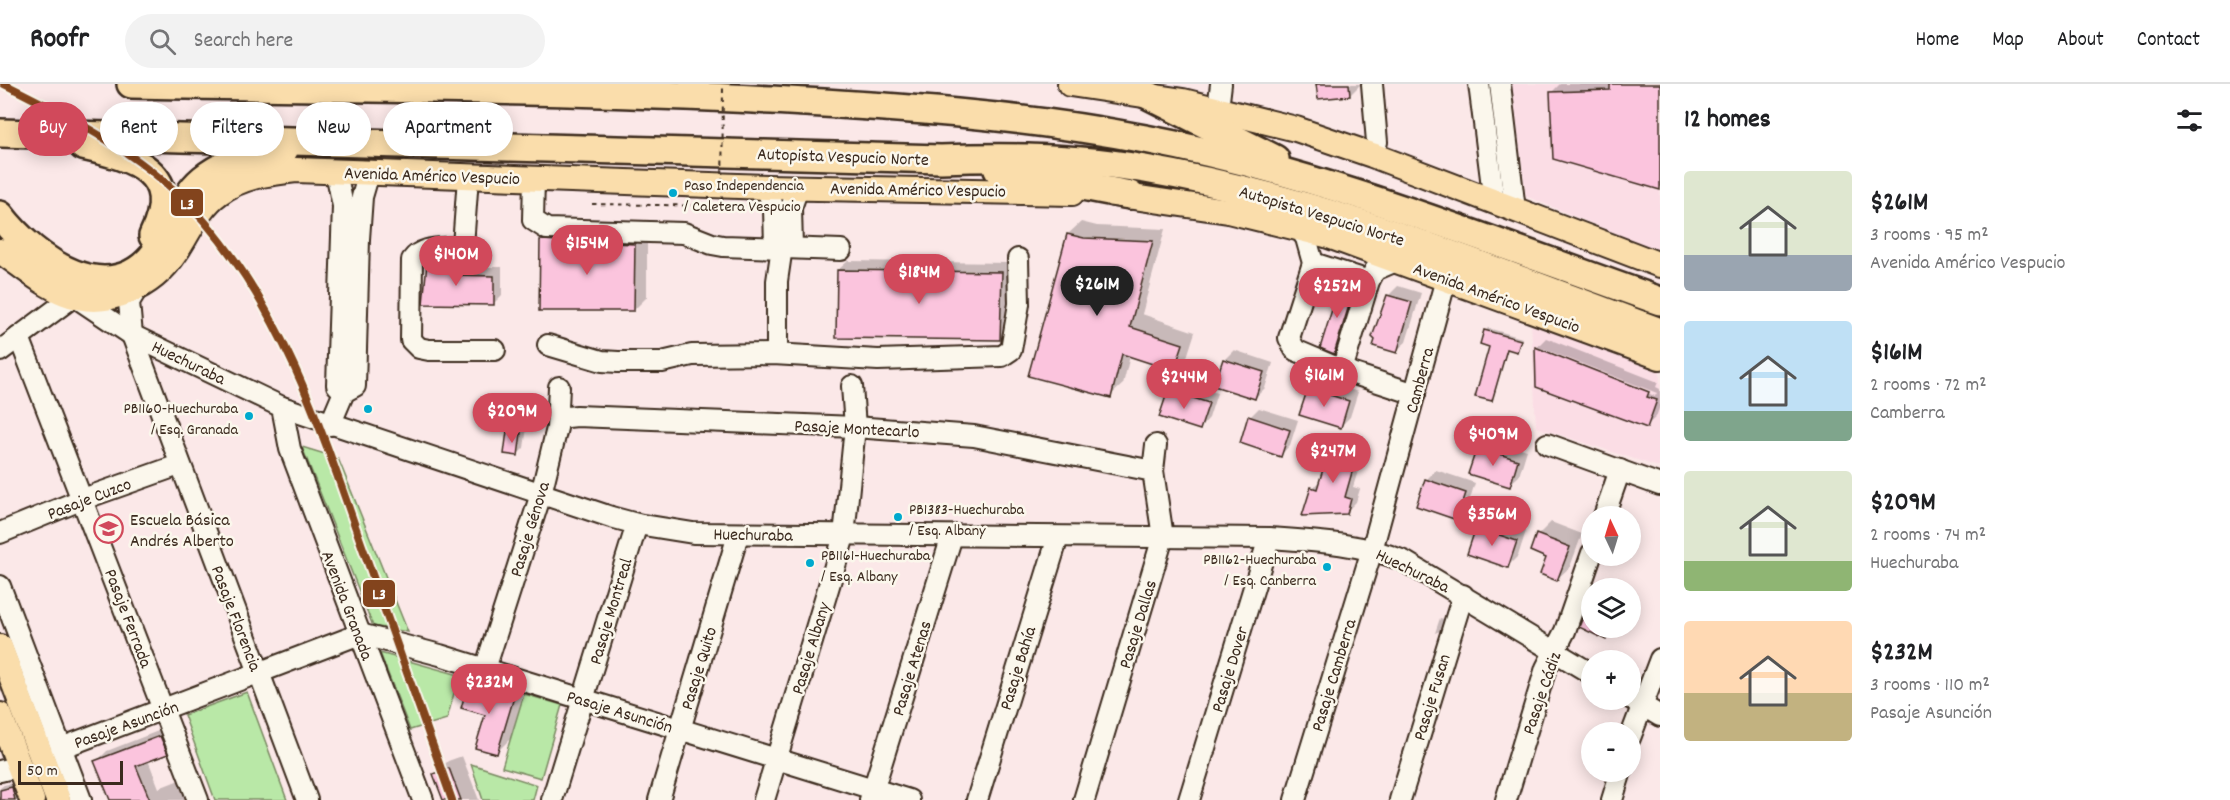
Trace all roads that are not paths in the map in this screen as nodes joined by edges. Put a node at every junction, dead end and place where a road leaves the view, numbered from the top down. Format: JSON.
{"nodes":[{"id":1,"x":131,"y":84,"type":"edge"},
{"id":2,"x":369,"y":84,"type":"edge"},
{"id":3,"x":681,"y":84,"type":"edge"},
{"id":4,"x":1070,"y":84,"type":"edge"},
{"id":5,"x":1221,"y":84,"type":"edge"},
{"id":6,"x":1372,"y":84,"type":"edge"},
{"id":7,"x":1479,"y":84,"type":"edge"},
{"id":8,"x":1506,"y":85,"type":"edge"},
{"id":9,"x":400,"y":89,"type":"junction"},
{"id":10,"x":1138,"y":91,"type":"edge"},
{"id":11,"x":578,"y":93,"type":"junction"},
{"id":12,"x":1218,"y":109,"type":"junction"},
{"id":13,"x":15,"y":133,"type":"edge"},
{"id":14,"x":296,"y":139,"type":"edge"},
{"id":15,"x":371,"y":141,"type":"edge"},
{"id":16,"x":296,"y":148,"type":"edge"},
{"id":17,"x":1372,"y":155,"type":"junction"},
{"id":18,"x":941,"y":159,"type":"junction"},
{"id":19,"x":336,"y":172,"type":"junction"},
{"id":20,"x":369,"y":173,"type":"junction"},
{"id":21,"x":468,"y":177,"type":"junction"},
{"id":22,"x":534,"y":179,"type":"junction"},
{"id":23,"x":766,"y":187,"type":"junction"},
{"id":24,"x":1333,"y":187,"type":"junction"},
{"id":25,"x":798,"y":188,"type":"junction"},
{"id":26,"x":1130,"y":195,"type":"junction"},
{"id":27,"x":0,"y":197,"type":"edge"},
{"id":28,"x":1504,"y":206,"type":"junction"},
{"id":29,"x":0,"y":216,"type":"edge"},
{"id":30,"x":1299,"y":228,"type":"junction"},
{"id":31,"x":783,"y":247,"type":"junction"},
{"id":32,"x":841,"y":250,"type":"dead end"},
{"id":33,"x":0,"y":251,"type":"edge"},
{"id":34,"x":1018,"y":259,"type":"dead end"},
{"id":35,"x":1398,"y":260,"type":"junction"},
{"id":36,"x":1313,"y":264,"type":"junction"},
{"id":37,"x":1660,"y":265,"type":"edge"},
{"id":38,"x":1446,"y":279,"type":"junction"},
{"id":39,"x":1369,"y":281,"type":"junction"},
{"id":40,"x":137,"y":289,"type":"junction"},
{"id":41,"x":74,"y":296,"type":"junction"},
{"id":42,"x":1660,"y":301,"type":"edge"},
{"id":43,"x":1660,"y":332,"type":"edge"},
{"id":44,"x":132,"y":335,"type":"junction"},
{"id":45,"x":19,"y":337,"type":"junction"},
{"id":46,"x":548,"y":345,"type":"dead end"},
{"id":47,"x":495,"y":350,"type":"dead end"},
{"id":48,"x":0,"y":351,"type":"edge"},
{"id":49,"x":777,"y":354,"type":"junction"},
{"id":50,"x":1660,"y":357,"type":"edge"},
{"id":51,"x":1342,"y":370,"type":"junction"},
{"id":52,"x":852,"y":386,"type":"dead end"},
{"id":53,"x":559,"y":387,"type":"dead end"},
{"id":54,"x":344,"y":392,"type":"junction"},
{"id":55,"x":1415,"y":394,"type":"junction"},
{"id":56,"x":282,"y":407,"type":"junction"},
{"id":57,"x":558,"y":418,"type":"junction"},
{"id":58,"x":330,"y":425,"type":"junction"},
{"id":59,"x":855,"y":427,"type":"junction"},
{"id":60,"x":1547,"y":444,"type":"dead end"},
{"id":61,"x":1156,"y":445,"type":"dead end"},
{"id":62,"x":179,"y":465,"type":"junction"},
{"id":63,"x":1620,"y":470,"type":"junction"},
{"id":64,"x":1154,"y":471,"type":"junction"},
{"id":65,"x":1660,"y":485,"type":"edge"},
{"id":66,"x":541,"y":494,"type":"junction"},
{"id":67,"x":83,"y":499,"type":"junction"},
{"id":68,"x":1607,"y":506,"type":"edge"},
{"id":69,"x":637,"y":524,"type":"junction"},
{"id":70,"x":0,"y":533,"type":"edge"},
{"id":71,"x":738,"y":535,"type":"junction"},
{"id":72,"x":844,"y":536,"type":"junction"},
{"id":73,"x":952,"y":536,"type":"junction"},
{"id":74,"x":1058,"y":537,"type":"junction"},
{"id":75,"x":1163,"y":537,"type":"junction"},
{"id":76,"x":1269,"y":538,"type":"junction"},
{"id":77,"x":1372,"y":550,"type":"junction"},
{"id":78,"x":1588,"y":566,"type":"edge"},
{"id":79,"x":0,"y":585,"type":"edge"},
{"id":80,"x":1463,"y":595,"type":"junction"},
{"id":81,"x":360,"y":634,"type":"junction"},
{"id":82,"x":0,"y":646,"type":"edge"},
{"id":83,"x":1554,"y":651,"type":"junction"},
{"id":84,"x":1660,"y":658,"type":"edge"},
{"id":85,"x":1581,"y":667,"type":"edge"},
{"id":86,"x":485,"y":669,"type":"junction"},
{"id":87,"x":259,"y":674,"type":"junction"},
{"id":88,"x":1641,"y":694,"type":"edge"},
{"id":89,"x":583,"y":699,"type":"junction"},
{"id":90,"x":1641,"y":704,"type":"edge"},
{"id":91,"x":164,"y":710,"type":"junction"},
{"id":92,"x":0,"y":715,"type":"edge"},
{"id":93,"x":1660,"y":716,"type":"edge"},
{"id":94,"x":680,"y":729,"type":"junction"},
{"id":95,"x":61,"y":748,"type":"junction"},
{"id":96,"x":777,"y":759,"type":"junction"},
{"id":97,"x":10,"y":768,"type":"edge"},
{"id":98,"x":1618,"y":782,"type":"edge"},
{"id":99,"x":872,"y":795,"type":"edge"},
{"id":100,"x":33,"y":800,"type":"edge"},
{"id":101,"x":58,"y":800,"type":"edge"},
{"id":102,"x":81,"y":800,"type":"edge"},
{"id":103,"x":198,"y":800,"type":"edge"},
{"id":104,"x":307,"y":800,"type":"edge"},
{"id":105,"x":423,"y":800,"type":"edge"},
{"id":106,"x":552,"y":800,"type":"edge"},
{"id":107,"x":658,"y":800,"type":"edge"},
{"id":108,"x":764,"y":800,"type":"edge"},
{"id":109,"x":909,"y":800,"type":"edge"},
{"id":110,"x":977,"y":800,"type":"edge"},
{"id":111,"x":1084,"y":800,"type":"edge"},
{"id":112,"x":1189,"y":800,"type":"edge"},
{"id":113,"x":1295,"y":800,"type":"edge"},
{"id":114,"x":1400,"y":800,"type":"edge"},
{"id":115,"x":1506,"y":800,"type":"edge"},
{"id":116,"x":1612,"y":800,"type":"edge"}],
"edges":[{"from":1,"to":9,"type":"highway","name":"Autopista Vespucio Norte"},
{"from":2,"to":9,"type":"highway"},
{"from":3,"to":11,"type":"highway"},
{"from":4,"to":10,"type":"main road"},
{"from":5,"to":12,"type":"street"},
{"from":6,"to":17,"type":"street"},
{"from":7,"to":28,"type":"street"},
{"from":8,"to":28,"type":"street"},
{"from":9,"to":11,"type":"highway","name":"Autopista Vespucio Norte"},
{"from":10,"to":12,"type":"main road"},
{"from":10,"to":24,"type":"highway"},
{"from":11,"to":24,"type":"highway","name":"Autopista Vespucio Norte"},
{"from":12,"to":17,"type":"main road"},
{"from":13,"to":14,"type":"highway","name":"Autopista Vespucio Norte"},
{"from":13,"to":27,"type":"highway"},
{"from":15,"to":18,"type":"highway","name":"Autopista Vespucio Norte"},
{"from":16,"to":29,"type":"highway"},
{"from":17,"to":28,"type":"main road"},
{"from":18,"to":26,"type":"highway"},
{"from":18,"to":43,"type":"highway","name":"Autopista Vespucio Norte"},
{"from":19,"to":20,"type":"main road","name":"Avenida Américo Vespucio"},
{"from":19,"to":40,"type":"main road","name":"Avenida Américo Vespucio"},
{"from":19,"to":54,"type":"street"},
{"from":20,"to":21,"type":"main road","name":"Avenida Américo Vespucio"},
{"from":20,"to":54,"type":"street"},
{"from":21,"to":22,"type":"main road","name":"Avenida Américo Vespucio"},
{"from":21,"to":47,"type":"street"},
{"from":22,"to":23,"type":"main road","name":"Avenida Américo Vespucio"},
{"from":22,"to":31,"type":"street"},
{"from":23,"to":25,"type":"main road","name":"Avenida Américo Vespucio"},
{"from":23,"to":31,"type":"street"},
{"from":24,"to":42,"type":"highway","name":"Autopista Vespucio Norte"},
{"from":25,"to":26,"type":"main road","name":"Avenida Américo Vespucio"},
{"from":25,"to":31,"type":"street"},
{"from":26,"to":30,"type":"main road","name":"Avenida Américo Vespucio"},
{"from":28,"to":37,"type":"main road"},
{"from":30,"to":35,"type":"main road","name":"Avenida Américo Vespucio"},
{"from":30,"to":36,"type":"street"},
{"from":31,"to":32,"type":"street"},
{"from":31,"to":49,"type":"street"},
{"from":33,"to":41,"type":"main road","name":"Avenida Américo Vespucio"},
{"from":34,"to":49,"type":"street"},
{"from":35,"to":38,"type":"main road","name":"Avenida Américo Vespucio"},
{"from":35,"to":39,"type":"street"},
{"from":36,"to":39,"type":"street"},
{"from":36,"to":51,"type":"street"},
{"from":38,"to":50,"type":"main road","name":"Avenida Américo Vespucio"},
{"from":38,"to":55,"type":"street","name":"Camberra"},
{"from":39,"to":51,"type":"street"},
{"from":40,"to":41,"type":"main road","name":"Avenida Américo Vespucio"},
{"from":40,"to":44,"type":"street","name":"Huechuraba"},
{"from":41,"to":44,"type":"street","name":"Huechuraba"},
{"from":41,"to":45,"type":"street"},
{"from":44,"to":56,"type":"street","name":"Huechuraba"},
{"from":44,"to":62,"type":"street","name":"Pasaje Florencia"},
{"from":45,"to":48,"type":"street"},
{"from":45,"to":67,"type":"street","name":"Pasaje Ferrada"},
{"from":46,"to":49,"type":"street"},
{"from":51,"to":55,"type":"street"},
{"from":52,"to":59,"type":"street","name":"Pasaje Albany"},
{"from":53,"to":57,"type":"street","name":"Pasaje Génova"},
{"from":54,"to":58,"type":"street"},
{"from":55,"to":77,"type":"street","name":"Camberra"},
{"from":56,"to":58,"type":"street","name":"Huechuraba"},
{"from":56,"to":81,"type":"street","name":"Avenida Granada"},
{"from":57,"to":59,"type":"street","name":"Pasaje Montecarlo"},
{"from":57,"to":66,"type":"street","name":"Pasaje Génova"},
{"from":58,"to":66,"type":"street","name":"Huechuraba"},
{"from":59,"to":64,"type":"street","name":"Pasaje Montecarlo"},
{"from":59,"to":72,"type":"street","name":"Pasaje Albany"},
{"from":60,"to":63,"type":"street"},
{"from":61,"to":64,"type":"street","name":"Pasaje Dallas"},
{"from":62,"to":67,"type":"street","name":"Pasaje Cuzco"},
{"from":62,"to":87,"type":"street","name":"Pasaje Florencia"},
{"from":63,"to":65,"type":"street"},
{"from":63,"to":68,"type":"street"},
{"from":64,"to":75,"type":"street","name":"Pasaje Dallas"},
{"from":66,"to":69,"type":"street","name":"Huechuraba"},
{"from":66,"to":86,"type":"street","name":"Pasaje Génova"},
{"from":67,"to":70,"type":"street","name":"Pasaje Cuzco"},
{"from":67,"to":91,"type":"street","name":"Pasaje Ferrada"},
{"from":69,"to":71,"type":"street","name":"Huechuraba"},
{"from":69,"to":89,"type":"street","name":"Pasaje Montreal"},
{"from":71,"to":72,"type":"street","name":"Huechuraba"},
{"from":71,"to":94,"type":"street","name":"Pasaje Quito"},
{"from":72,"to":73,"type":"street","name":"Huechuraba"},
{"from":72,"to":96,"type":"street","name":"Pasaje Albany"},
{"from":73,"to":74,"type":"street","name":"Huechuraba"},
{"from":73,"to":99,"type":"street","name":"Pasaje Atenas"},
{"from":74,"to":75,"type":"street","name":"Huechuraba"},
{"from":74,"to":110,"type":"street","name":"Pasaje Bahía"},
{"from":75,"to":76,"type":"street","name":"Huechuraba"},
{"from":75,"to":111,"type":"street","name":"Pasaje Dallas"},
{"from":76,"to":77,"type":"street","name":"Huechuraba"},
{"from":76,"to":112,"type":"street","name":"Pasaje Dover"},
{"from":77,"to":80,"type":"street","name":"Huechuraba"},
{"from":77,"to":113,"type":"street","name":"Pasaje Camberra"},
{"from":78,"to":83,"type":"street","name":"Pasaje Cádiz"},
{"from":79,"to":95,"type":"street"},
{"from":80,"to":83,"type":"street","name":"Huechuraba"},
{"from":80,"to":114,"type":"street","name":"Pasaje Fusan"},
{"from":81,"to":86,"type":"street","name":"Pasaje Asunción"},
{"from":81,"to":87,"type":"street","name":"Pasaje Asunción"},
{"from":81,"to":105,"type":"street","name":"Avenida Granada"},
{"from":82,"to":101,"type":"main road"},
{"from":83,"to":85,"type":"street","name":"Huechuraba"},
{"from":83,"to":115,"type":"street","name":"Pasaje Cádiz"},
{"from":84,"to":88,"type":"street"},
{"from":86,"to":89,"type":"street","name":"Pasaje Asunción"},
{"from":87,"to":91,"type":"street","name":"Pasaje Asunción"},
{"from":87,"to":104,"type":"street","name":"Pasaje Florencia"},
{"from":89,"to":94,"type":"street","name":"Pasaje Asunción"},
{"from":89,"to":106,"type":"street","name":"Pasaje Montreal"},
{"from":90,"to":93,"type":"street"},
{"from":91,"to":95,"type":"street","name":"Pasaje Asunción"},
{"from":91,"to":103,"type":"street","name":"Pasaje Ferrada"},
{"from":92,"to":97,"type":"main road"},
{"from":94,"to":96,"type":"street","name":"Pasaje Asunción"},
{"from":94,"to":107,"type":"street","name":"Pasaje Quito"},
{"from":95,"to":102,"type":"street"},
{"from":96,"to":99,"type":"street","name":"Pasaje Asunción"},
{"from":96,"to":108,"type":"street","name":"Pasaje Albany"},
{"from":97,"to":100,"type":"main road"},
{"from":98,"to":116,"type":"street"},
{"from":99,"to":109,"type":"street","name":"Pasaje Asunción"}]}
